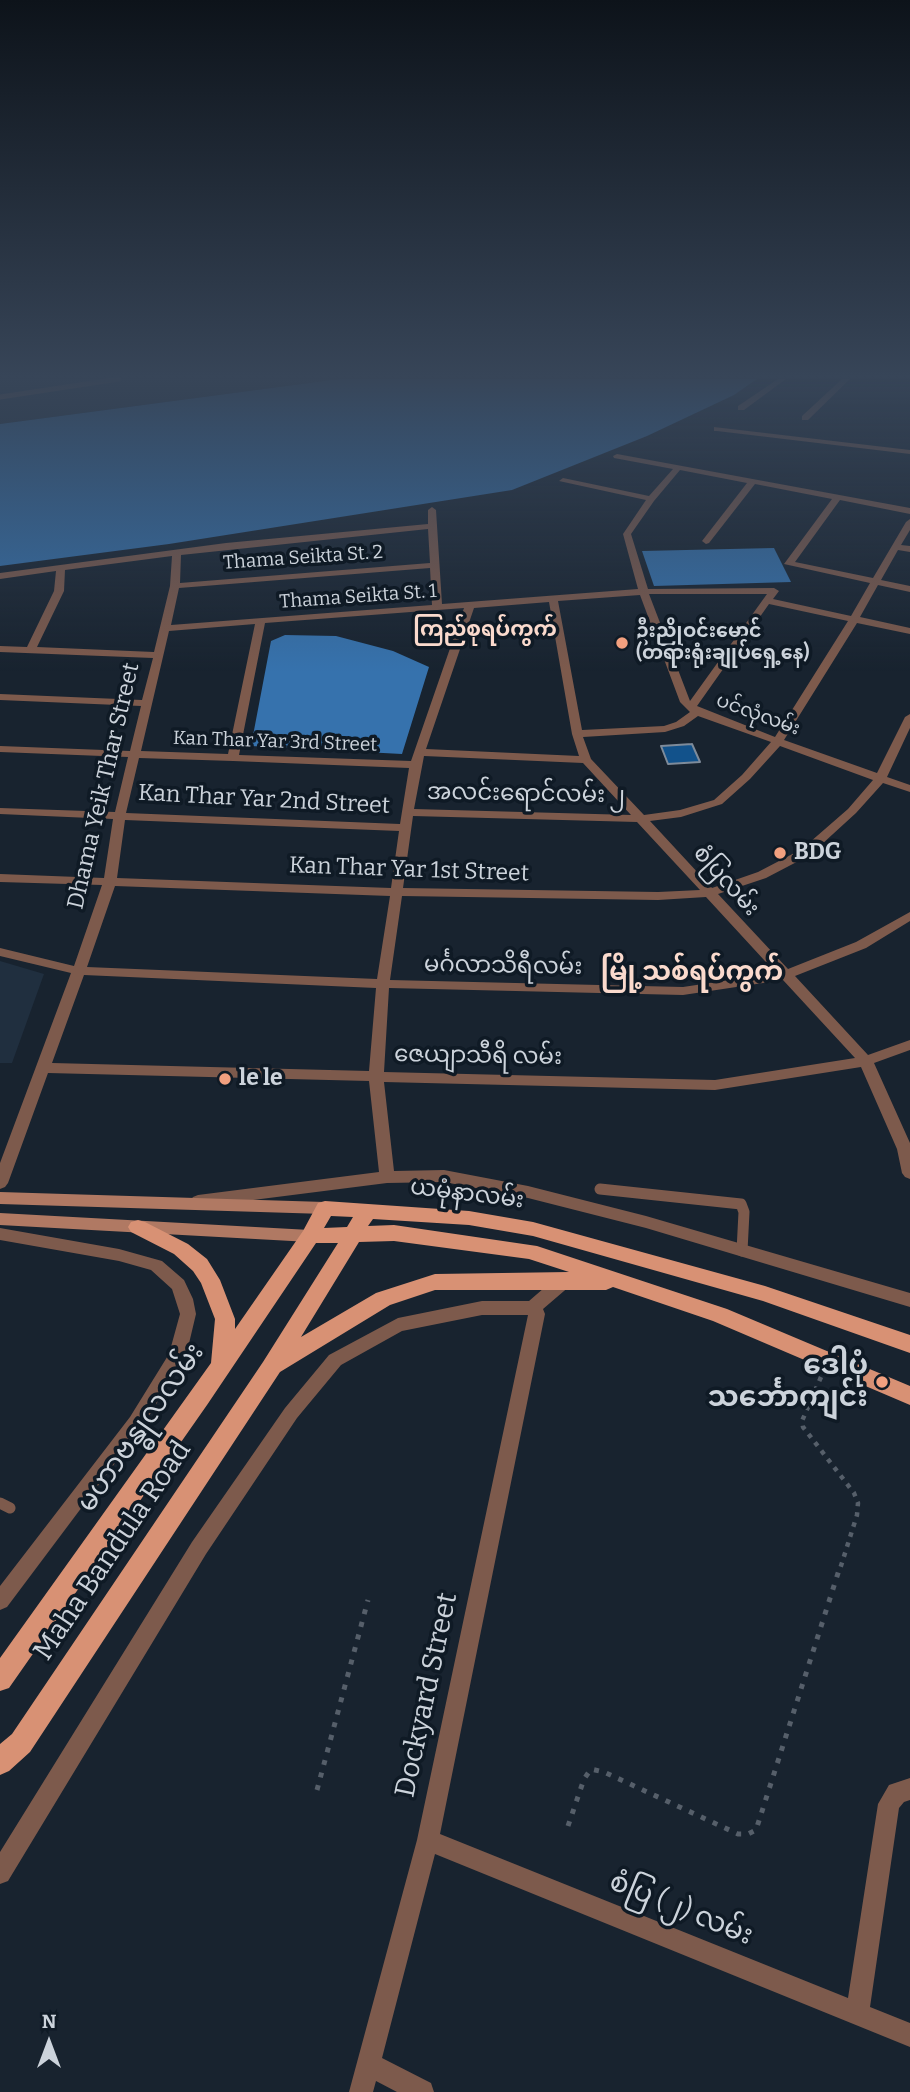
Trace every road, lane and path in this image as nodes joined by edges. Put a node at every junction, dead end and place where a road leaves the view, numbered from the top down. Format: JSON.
{"nodes":[{"id":1,"x":671,"y":477,"type":"edge"},
{"id":2,"x":730,"y":477,"type":"edge"},
{"id":3,"x":563,"y":481,"type":"dead end"},
{"id":4,"x":753,"y":481,"type":"junction"},
{"id":5,"x":838,"y":497,"type":"junction"},
{"id":6,"x":652,"y":499,"type":"junction"},
{"id":7,"x":432,"y":510,"type":"dead end"},
{"id":8,"x":910,"y":511,"type":"edge"},
{"id":9,"x":910,"y":522,"type":"edge"},
{"id":10,"x":433,"y":526,"type":"junction"},
{"id":11,"x":706,"y":541,"type":"dead end"},
{"id":12,"x":896,"y":547,"type":"junction"},
{"id":13,"x":910,"y":550,"type":"edge"},
{"id":14,"x":177,"y":552,"type":"junction"},
{"id":15,"x":434,"y":565,"type":"junction"},
{"id":16,"x":61,"y":568,"type":"junction"},
{"id":17,"x":0,"y":576,"type":"edge"},
{"id":18,"x":877,"y":582,"type":"junction"},
{"id":19,"x":175,"y":586,"type":"junction"},
{"id":20,"x":910,"y":589,"type":"edge"},
{"id":21,"x":644,"y":593,"type":"junction"},
{"id":22,"x":553,"y":599,"type":"junction"},
{"id":23,"x":768,"y":601,"type":"junction"},
{"id":24,"x":470,"y":606,"type":"junction"},
{"id":25,"x":439,"y":609,"type":"junction"},
{"id":26,"x":855,"y":619,"type":"junction"},
{"id":27,"x":261,"y":621,"type":"junction"},
{"id":28,"x":165,"y":628,"type":"junction"},
{"id":29,"x":910,"y":631,"type":"edge"},
{"id":30,"x":0,"y":649,"type":"edge"},
{"id":31,"x":31,"y":650,"type":"junction"},
{"id":32,"x":159,"y":655,"type":"junction"},
{"id":33,"x":0,"y":698,"type":"edge"},
{"id":34,"x":146,"y":703,"type":"junction"},
{"id":35,"x":693,"y":710,"type":"junction"},
{"id":36,"x":910,"y":717,"type":"edge"},
{"id":37,"x":577,"y":734,"type":"junction"},
{"id":38,"x":778,"y":741,"type":"junction"},
{"id":39,"x":0,"y":749,"type":"edge"},
{"id":40,"x":419,"y":752,"type":"junction"},
{"id":41,"x":134,"y":754,"type":"junction"},
{"id":42,"x":233,"y":758,"type":"junction"},
{"id":43,"x":586,"y":760,"type":"junction"},
{"id":44,"x":415,"y":765,"type":"junction"},
{"id":45,"x":880,"y":779,"type":"junction"},
{"id":46,"x":910,"y":789,"type":"edge"},
{"id":47,"x":0,"y":811,"type":"edge"},
{"id":48,"x":408,"y":813,"type":"junction"},
{"id":49,"x":120,"y":815,"type":"junction"},
{"id":50,"x":642,"y":818,"type":"junction"},
{"id":51,"x":406,"y":828,"type":"junction"},
{"id":52,"x":0,"y":877,"type":"edge"},
{"id":53,"x":110,"y":881,"type":"junction"},
{"id":54,"x":396,"y":892,"type":"junction"},
{"id":55,"x":708,"y":893,"type":"junction"},
{"id":56,"x":910,"y":916,"type":"edge"},
{"id":57,"x":0,"y":953,"type":"edge"},
{"id":58,"x":79,"y":971,"type":"junction"},
{"id":59,"x":784,"y":976,"type":"junction"},
{"id":60,"x":383,"y":984,"type":"junction"},
{"id":61,"x":910,"y":1045,"type":"edge"},
{"id":62,"x":866,"y":1061,"type":"junction"},
{"id":63,"x":41,"y":1068,"type":"junction"},
{"id":64,"x":376,"y":1077,"type":"junction"},
{"id":65,"x":910,"y":1173,"type":"edge"},
{"id":66,"x":387,"y":1177,"type":"junction"},
{"id":67,"x":0,"y":1183,"type":"edge"},
{"id":68,"x":600,"y":1189,"type":"dead end"},
{"id":69,"x":0,"y":1198,"type":"edge"},
{"id":70,"x":166,"y":1205,"type":"junction"},
{"id":71,"x":325,"y":1208,"type":"junction"},
{"id":72,"x":368,"y":1210,"type":"junction"},
{"id":73,"x":0,"y":1219,"type":"edge"},
{"id":74,"x":138,"y":1227,"type":"junction"},
{"id":75,"x":0,"y":1234,"type":"edge"},
{"id":76,"x":310,"y":1236,"type":"junction"},
{"id":77,"x":352,"y":1236,"type":"junction"},
{"id":78,"x":742,"y":1251,"type":"junction"},
{"id":79,"x":565,"y":1280,"type":"junction"},
{"id":80,"x":631,"y":1283,"type":"junction"},
{"id":81,"x":910,"y":1300,"type":"edge"},
{"id":82,"x":533,"y":1308,"type":"junction"},
{"id":83,"x":910,"y":1343,"type":"edge"},
{"id":84,"x":827,"y":1362,"type":"junction"},
{"id":85,"x":221,"y":1367,"type":"junction"},
{"id":86,"x":271,"y":1368,"type":"junction"},
{"id":87,"x":910,"y":1396,"type":"edge"},
{"id":88,"x":368,"y":1600,"type":"dead end"},
{"id":89,"x":0,"y":1601,"type":"edge"},
{"id":90,"x":0,"y":1679,"type":"edge"},
{"id":91,"x":0,"y":1762,"type":"edge"},
{"id":92,"x":910,"y":1789,"type":"edge"},
{"id":93,"x":317,"y":1790,"type":"dead end"},
{"id":94,"x":568,"y":1826,"type":"dead end"},
{"id":95,"x":428,"y":1840,"type":"junction"},
{"id":96,"x":0,"y":1873,"type":"edge"},
{"id":97,"x":857,"y":2013,"type":"junction"},
{"id":98,"x":910,"y":2035,"type":"edge"},
{"id":99,"x":369,"y":2064,"type":"junction"},
{"id":100,"x":361,"y":2092,"type":"edge"},
{"id":101,"x":422,"y":2092,"type":"edge"}],
"edges":[{"from":1,"to":6,"type":"street","name":"ပင်လုံလမ်း"},
{"from":2,"to":4,"type":"street"},
{"from":3,"to":6,"type":"street"},
{"from":4,"to":5,"type":"street"},
{"from":4,"to":11,"type":"street"},
{"from":5,"to":8,"type":"street"},
{"from":5,"to":18,"type":"street"},
{"from":6,"to":21,"type":"street","name":"ပင်လုံလမ်း"},
{"from":7,"to":10,"type":"street"},
{"from":9,"to":12,"type":"street","name":"အလင်းရောင်လမ်း ၂"},
{"from":10,"to":14,"type":"street"},
{"from":10,"to":15,"type":"street"},
{"from":12,"to":13,"type":"street"},
{"from":12,"to":18,"type":"street","name":"အလင်းရောင်လမ်း ၂"},
{"from":14,"to":16,"type":"street"},
{"from":14,"to":19,"type":"street","name":"Dhama Yeik Thar Street"},
{"from":15,"to":19,"type":"street","name":"Thama Seikta St. 2"},
{"from":15,"to":25,"type":"street"},
{"from":16,"to":17,"type":"street"},
{"from":16,"to":31,"type":"street"},
{"from":18,"to":20,"type":"street"},
{"from":18,"to":26,"type":"street","name":"အလင်းရောင်လမ်း ၂"},
{"from":19,"to":28,"type":"street","name":"Dhama Yeik Thar Street"},
{"from":21,"to":22,"type":"street","name":"Thama Seikta St. 1"},
{"from":21,"to":23,"type":"street","name":"Thama Seikta St. 1"},
{"from":21,"to":35,"type":"street","name":"ပင်လုံလမ်း"},
{"from":22,"to":24,"type":"street","name":"Thama Seikta St. 1"},
{"from":22,"to":37,"type":"street","name":"စံပြလမ်း"},
{"from":23,"to":26,"type":"street"},
{"from":23,"to":35,"type":"street"},
{"from":24,"to":25,"type":"street","name":"Thama Seikta St. 1"},
{"from":24,"to":40,"type":"street"},
{"from":25,"to":27,"type":"street","name":"Thama Seikta St. 1"},
{"from":26,"to":29,"type":"street"},
{"from":26,"to":38,"type":"street","name":"အလင်းရောင်လမ်း ၂"},
{"from":27,"to":28,"type":"street","name":"Thama Seikta St. 1"},
{"from":27,"to":42,"type":"street"},
{"from":28,"to":32,"type":"street","name":"Dhama Yeik Thar Street"},
{"from":30,"to":31,"type":"street"},
{"from":31,"to":32,"type":"street"},
{"from":32,"to":34,"type":"street","name":"Dhama Yeik Thar Street"},
{"from":33,"to":34,"type":"street"},
{"from":34,"to":41,"type":"street","name":"Dhama Yeik Thar Street"},
{"from":35,"to":37,"type":"street"},
{"from":35,"to":38,"type":"street","name":"ပင်လုံလမ်း"},
{"from":36,"to":45,"type":"street","name":"Kan Thar Yar 1st Street"},
{"from":37,"to":43,"type":"street","name":"စံပြလမ်း"},
{"from":38,"to":45,"type":"street","name":"ပင်လုံလမ်း"},
{"from":38,"to":50,"type":"street","name":"အလင်းရောင်လမ်း ၂"},
{"from":39,"to":41,"type":"street","name":"Kan Thar Yar 3rd Street"},
{"from":40,"to":43,"type":"street"},
{"from":40,"to":44,"type":"street"},
{"from":41,"to":42,"type":"street","name":"Kan Thar Yar 3rd Street"},
{"from":41,"to":49,"type":"street","name":"Dhama Yeik Thar Street"},
{"from":42,"to":44,"type":"street","name":"Kan Thar Yar 3rd Street"},
{"from":43,"to":50,"type":"street","name":"စံပြလမ်း"},
{"from":44,"to":48,"type":"street"},
{"from":45,"to":46,"type":"street","name":"ပင်လုံလမ်း"},
{"from":45,"to":55,"type":"street","name":"Kan Thar Yar 1st Street"},
{"from":47,"to":49,"type":"street","name":"Kan Thar Yar 2nd Street"},
{"from":48,"to":50,"type":"street","name":"အလင်းရောင်လမ်း ၂"},
{"from":48,"to":51,"type":"street"},
{"from":49,"to":51,"type":"street","name":"Kan Thar Yar 2nd Street"},
{"from":49,"to":53,"type":"street","name":"Dhama Yeik Thar Street"},
{"from":50,"to":55,"type":"street","name":"စံပြလမ်း"},
{"from":51,"to":54,"type":"street"},
{"from":52,"to":53,"type":"street","name":"Kan Thar Yar 1st Street"},
{"from":53,"to":54,"type":"street","name":"Kan Thar Yar 1st Street"},
{"from":53,"to":58,"type":"street","name":"Dhama Yeik Thar Street"},
{"from":54,"to":55,"type":"street","name":"Kan Thar Yar 1st Street"},
{"from":54,"to":60,"type":"street"},
{"from":55,"to":59,"type":"street","name":"စံပြလမ်း"},
{"from":56,"to":59,"type":"street","name":"မင်္ဂလာသိရီလမ်း"},
{"from":57,"to":58,"type":"street","name":"မင်္ဂလာသိရီလမ်း"},
{"from":58,"to":60,"type":"street","name":"မင်္ဂလာသိရီလမ်း"},
{"from":58,"to":63,"type":"street","name":"Dhama Yeik Thar Street"},
{"from":59,"to":60,"type":"street","name":"မင်္ဂလာသိရီလမ်း"},
{"from":59,"to":62,"type":"street","name":"စံပြလမ်း"},
{"from":60,"to":64,"type":"street"},
{"from":61,"to":62,"type":"street","name":"ဇေယျာသီရိ လမ်း"},
{"from":62,"to":64,"type":"street","name":"ဇေယျာသီရိ လမ်း"},
{"from":62,"to":65,"type":"street","name":"စံပြလမ်း"},
{"from":63,"to":64,"type":"street","name":"ဇေယျာသီရိ လမ်း"},
{"from":63,"to":67,"type":"street","name":"Dhama Yeik Thar Street"},
{"from":64,"to":66,"type":"street"},
{"from":66,"to":70,"type":"street"},
{"from":66,"to":78,"type":"street"},
{"from":68,"to":78,"type":"lane"},
{"from":69,"to":70,"type":"main road","name":"ယမုံနာလမ်း"},
{"from":70,"to":71,"type":"main road","name":"ယမုံနာလမ်း"},
{"from":71,"to":72,"type":"main road","name":"ယမုံနာလမ်း"},
{"from":71,"to":76,"type":"main road","name":"မဟာဗန္ဓုလလမ်း"},
{"from":72,"to":77,"type":"main road","name":"Maha Bandula Road"},
{"from":72,"to":83,"type":"main road","name":"ယမုံနာလမ်း"},
{"from":73,"to":74,"type":"main road"},
{"from":74,"to":76,"type":"main road"},
{"from":74,"to":85,"type":"main road"},
{"from":75,"to":89,"type":"street"},
{"from":76,"to":77,"type":"main road"},
{"from":76,"to":85,"type":"main road","name":"မဟာဗန္ဓုလလမ်း"},
{"from":77,"to":80,"type":"main road"},
{"from":77,"to":86,"type":"main road","name":"Maha Bandula Road"},
{"from":78,"to":81,"type":"street"},
{"from":79,"to":80,"type":"main road","name":"Maha Bandula Road"},
{"from":79,"to":82,"type":"street"},
{"from":79,"to":86,"type":"main road","name":"Maha Bandula Road"},
{"from":80,"to":84,"type":"main road"},
{"from":82,"to":95,"type":"street","name":"Dockyard Street"},
{"from":82,"to":96,"type":"street"},
{"from":84,"to":87,"type":"main road"},
{"from":84,"to":94,"type":"path"},
{"from":85,"to":90,"type":"main road","name":"မဟာဗန္ဓုလလမ်း"},
{"from":86,"to":91,"type":"main road","name":"Maha Bandula Road"},
{"from":88,"to":93,"type":"path"},
{"from":92,"to":97,"type":"street"},
{"from":95,"to":97,"type":"street","name":"စံပြ (၂) လမ်း"},
{"from":95,"to":99,"type":"street","name":"Dockyard Street"},
{"from":97,"to":98,"type":"street","name":"စံပြ (၂) လမ်း"},
{"from":99,"to":100,"type":"street","name":"Dockyard Street"},
{"from":99,"to":101,"type":"street"}]}
